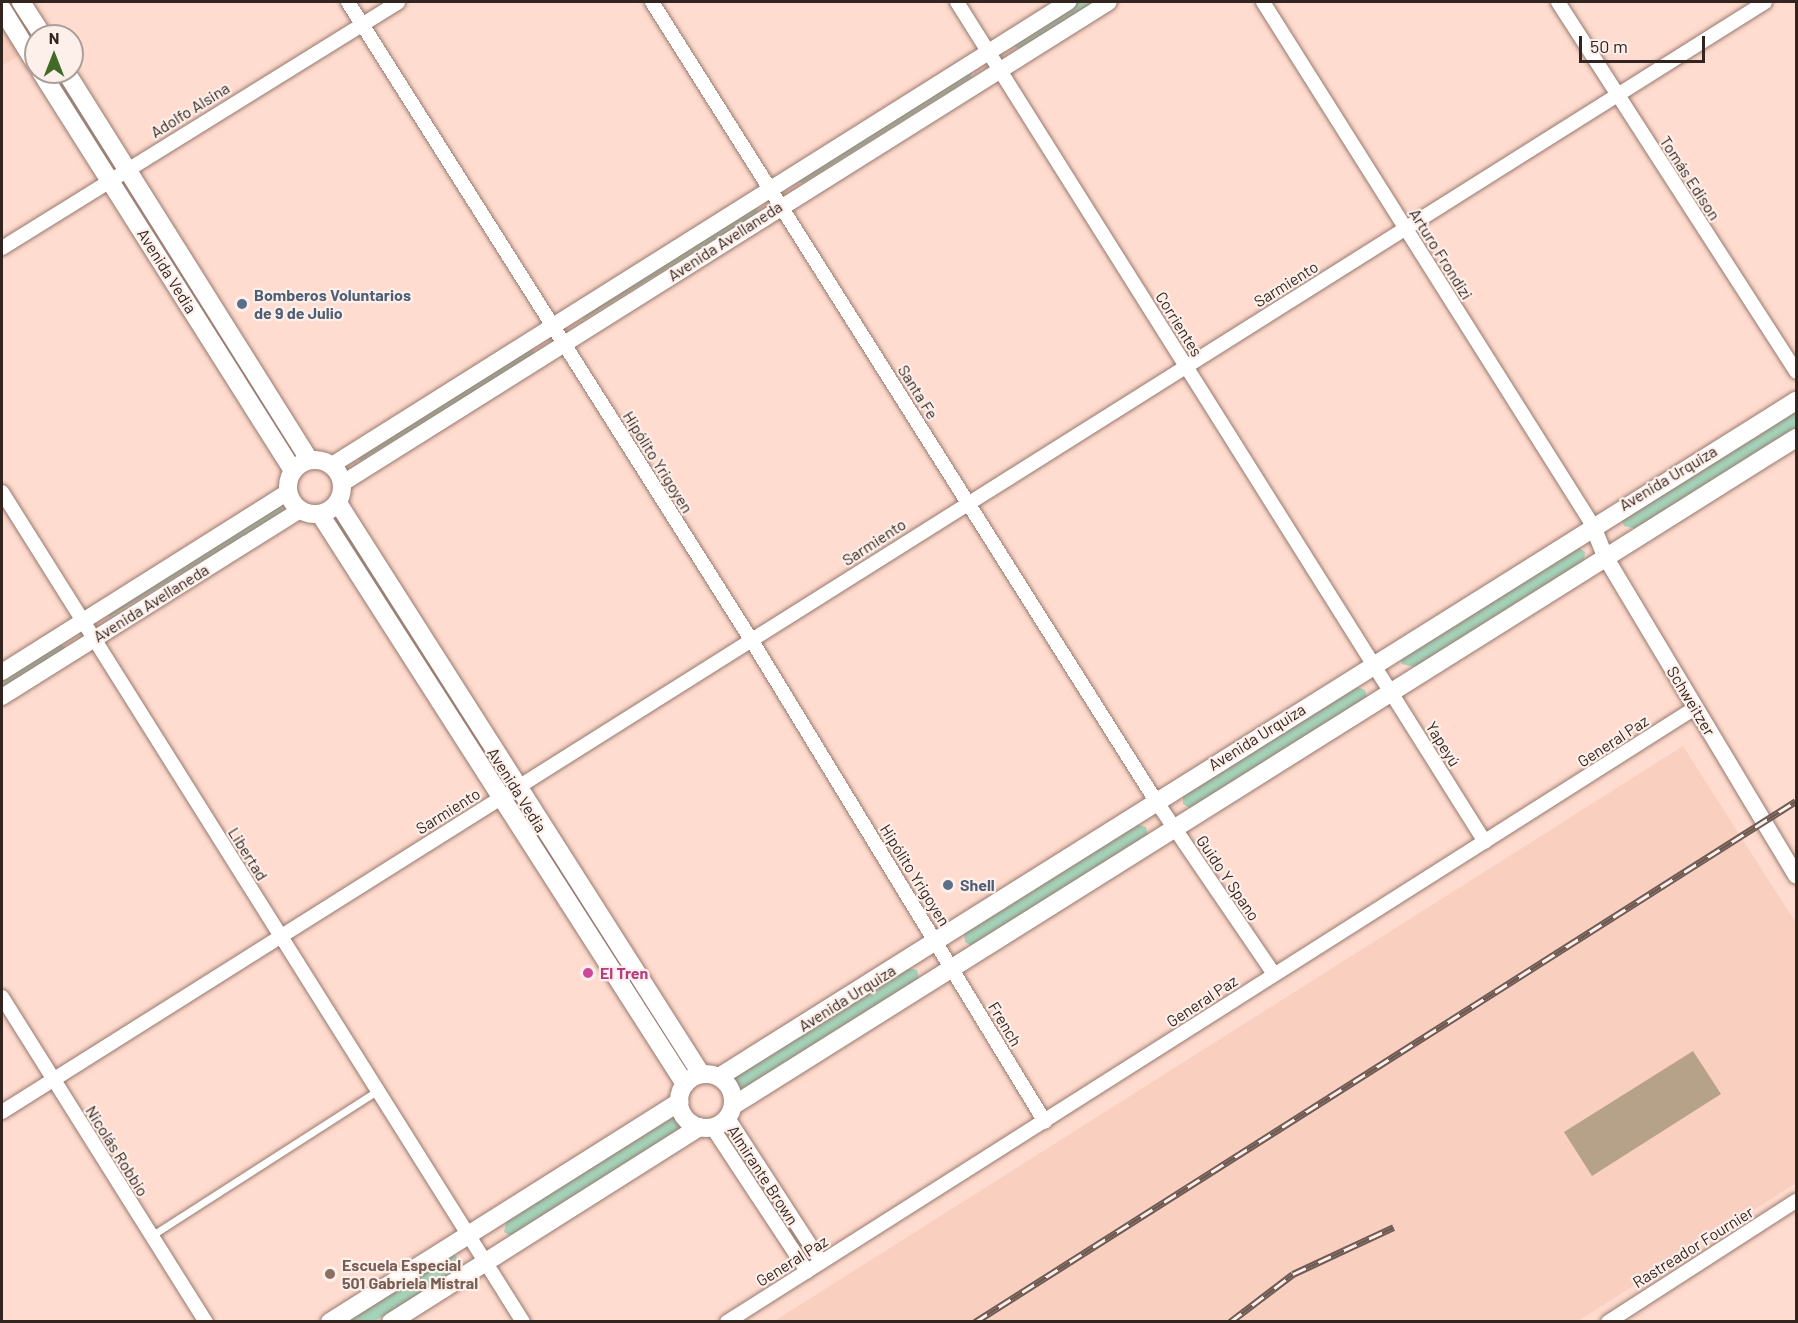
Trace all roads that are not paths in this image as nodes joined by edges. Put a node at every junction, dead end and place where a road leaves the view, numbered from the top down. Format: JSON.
{"nodes":[{"id":1,"x":21,"y":2,"type":"edge"},
{"id":2,"x":348,"y":2,"type":"edge"},
{"id":3,"x":398,"y":2,"type":"edge"},
{"id":4,"x":652,"y":2,"type":"edge"},
{"id":5,"x":957,"y":2,"type":"edge"},
{"id":6,"x":1068,"y":2,"type":"edge"},
{"id":7,"x":1109,"y":2,"type":"edge"},
{"id":8,"x":1263,"y":2,"type":"edge"},
{"id":9,"x":1558,"y":2,"type":"edge"},
{"id":10,"x":1765,"y":2,"type":"edge"},
{"id":11,"x":2,"y":9,"type":"edge"},
{"id":12,"x":35,"y":24,"type":"edge"},
{"id":13,"x":362,"y":24,"type":"junction"},
{"id":14,"x":24,"y":45,"type":"edge"},
{"id":15,"x":988,"y":52,"type":"junction"},
{"id":16,"x":1000,"y":70,"type":"junction"},
{"id":17,"x":49,"y":84,"type":"edge"},
{"id":18,"x":73,"y":84,"type":"edge"},
{"id":19,"x":1616,"y":95,"type":"junction"},
{"id":20,"x":126,"y":169,"type":"junction"},
{"id":21,"x":109,"y":180,"type":"junction"},
{"id":22,"x":769,"y":187,"type":"junction"},
{"id":23,"x":780,"y":205,"type":"junction"},
{"id":24,"x":1406,"y":228,"type":"junction"},
{"id":25,"x":2,"y":248,"type":"edge"},
{"id":26,"x":220,"y":318,"type":"junction"},
{"id":27,"x":553,"y":326,"type":"junction"},
{"id":28,"x":202,"y":328,"type":"junction"},
{"id":29,"x":564,"y":344,"type":"junction"},
{"id":30,"x":1186,"y":366,"type":"junction"},
{"id":31,"x":1797,"y":372,"type":"edge"},
{"id":32,"x":1797,"y":400,"type":"edge"},
{"id":33,"x":1797,"y":438,"type":"edge"},
{"id":34,"x":309,"y":460,"type":"junction"},
{"id":35,"x":332,"y":465,"type":"junction"},
{"id":36,"x":293,"y":471,"type":"junction"},
{"id":37,"x":343,"y":483,"type":"junction"},
{"id":38,"x":2,"y":492,"type":"edge"},
{"id":39,"x":288,"y":492,"type":"junction"},
{"id":40,"x":967,"y":502,"type":"junction"},
{"id":41,"x":338,"y":503,"type":"junction"},
{"id":42,"x":300,"y":510,"type":"junction"},
{"id":43,"x":320,"y":514,"type":"junction"},
{"id":44,"x":1592,"y":524,"type":"junction"},
{"id":45,"x":1606,"y":558,"type":"junction"},
{"id":46,"x":83,"y":621,"type":"junction"},
{"id":47,"x":94,"y":639,"type":"junction"},
{"id":48,"x":752,"y":640,"type":"junction"},
{"id":49,"x":1374,"y":663,"type":"junction"},
{"id":50,"x":2,"y":672,"type":"edge"},
{"id":51,"x":1393,"y":694,"type":"junction"},
{"id":52,"x":2,"y":697,"type":"edge"},
{"id":53,"x":1695,"y":708,"type":"junction"},
{"id":54,"x":516,"y":788,"type":"junction"},
{"id":55,"x":499,"y":798,"type":"junction"},
{"id":56,"x":1156,"y":801,"type":"junction"},
{"id":57,"x":1175,"y":829,"type":"junction"},
{"id":58,"x":1485,"y":842,"type":"junction"},
{"id":59,"x":1797,"y":876,"type":"edge"},
{"id":60,"x":281,"y":936,"type":"junction"},
{"id":61,"x":937,"y":942,"type":"junction"},
{"id":62,"x":952,"y":969,"type":"junction"},
{"id":63,"x":1274,"y":974,"type":"junction"},
{"id":64,"x":2,"y":997,"type":"edge"},
{"id":65,"x":710,"y":1075,"type":"junction"},
{"id":66,"x":53,"y":1079,"type":"junction"},
{"id":67,"x":685,"y":1084,"type":"junction"},
{"id":68,"x":377,"y":1090,"type":"junction"},
{"id":69,"x":679,"y":1102,"type":"junction"},
{"id":70,"x":731,"y":1111,"type":"junction"},
{"id":71,"x":2,"y":1112,"type":"edge"},
{"id":72,"x":1045,"y":1122,"type":"junction"},
{"id":73,"x":706,"y":1127,"type":"junction"},
{"id":74,"x":1797,"y":1201,"type":"edge"},
{"id":75,"x":468,"y":1233,"type":"junction"},
{"id":76,"x":151,"y":1236,"type":"junction"},
{"id":77,"x":821,"y":1262,"type":"junction"},
{"id":78,"x":486,"y":1263,"type":"junction"},
{"id":79,"x":807,"y":1271,"type":"junction"},
{"id":80,"x":206,"y":1322,"type":"edge"},
{"id":81,"x":330,"y":1322,"type":"edge"},
{"id":82,"x":391,"y":1322,"type":"edge"},
{"id":83,"x":523,"y":1322,"type":"edge"},
{"id":84,"x":727,"y":1322,"type":"edge"},
{"id":85,"x":1608,"y":1322,"type":"edge"}],
"edges":[{"from":1,"to":12,"type":"main road"},
{"from":2,"to":13,"type":"street","name":"Hipólito Yrigoyen"},
{"from":3,"to":13,"type":"street","name":"Adolfo Alsina"},
{"from":4,"to":22,"type":"street","name":"Santa Fe"},
{"from":5,"to":15,"type":"street","name":"Corrientes"},
{"from":6,"to":15,"type":"street","name":"Avenida Avellaneda"},
{"from":7,"to":16,"type":"street","name":"Avenida Avellaneda"},
{"from":8,"to":24,"type":"street","name":"Arturo Frondizi"},
{"from":9,"to":19,"type":"street","name":"Tomás Edison"},
{"from":10,"to":19,"type":"street","name":"Sarmiento"},
{"from":11,"to":14,"type":"main road"},
{"from":13,"to":20,"type":"street","name":"Adolfo Alsina"},
{"from":13,"to":27,"type":"street","name":"Hipólito Yrigoyen"},
{"from":15,"to":16,"type":"street","name":"Corrientes"},
{"from":15,"to":22,"type":"street","name":"Avenida Avellaneda"},
{"from":16,"to":23,"type":"street","name":"Avenida Avellaneda"},
{"from":16,"to":30,"type":"street","name":"Corrientes"},
{"from":17,"to":21,"type":"main road","name":"Avenida Vedia"},
{"from":18,"to":20,"type":"main road","name":"Avenida Vedia"},
{"from":19,"to":24,"type":"street","name":"Sarmiento"},
{"from":19,"to":31,"type":"street","name":"Tomás Edison"},
{"from":20,"to":21,"type":"street","name":"Adolfo Alsina"},
{"from":20,"to":26,"type":"main road","name":"Avenida Vedia"},
{"from":21,"to":25,"type":"street","name":"Adolfo Alsina"},
{"from":21,"to":28,"type":"main road","name":"Avenida Vedia"},
{"from":22,"to":23,"type":"street","name":"Santa Fe"},
{"from":22,"to":27,"type":"street","name":"Avenida Avellaneda"},
{"from":23,"to":29,"type":"street","name":"Avenida Avellaneda"},
{"from":23,"to":40,"type":"street","name":"Santa Fe"},
{"from":24,"to":30,"type":"street","name":"Sarmiento"},
{"from":24,"to":44,"type":"street","name":"Arturo Frondizi"},
{"from":26,"to":28,"type":"lane"},
{"from":26,"to":34,"type":"main road","name":"Avenida Vedia"},
{"from":27,"to":29,"type":"street","name":"Hipólito Yrigoyen"},
{"from":27,"to":35,"type":"street","name":"Avenida Avellaneda"},
{"from":28,"to":36,"type":"main road","name":"Avenida Vedia"},
{"from":29,"to":37,"type":"street","name":"Avenida Avellaneda"},
{"from":29,"to":48,"type":"street","name":"Hipólito Yrigoyen"},
{"from":30,"to":40,"type":"street","name":"Sarmiento"},
{"from":30,"to":49,"type":"street","name":"Corrientes"},
{"from":32,"to":44,"type":"main road","name":"Avenida Urquiza"},
{"from":33,"to":45,"type":"main road","name":"Avenida Urquiza"},
{"from":34,"to":35,"type":"main road"},
{"from":34,"to":36,"type":"main road"},
{"from":35,"to":37,"type":"main road"},
{"from":36,"to":39,"type":"main road"},
{"from":37,"to":41,"type":"main road"},
{"from":38,"to":46,"type":"street","name":"Libertad"},
{"from":39,"to":42,"type":"main road"},
{"from":39,"to":46,"type":"street","name":"Avenida Avellaneda"},
{"from":40,"to":48,"type":"street","name":"Sarmiento"},
{"from":40,"to":56,"type":"street","name":"Santa Fe"},
{"from":41,"to":43,"type":"main road"},
{"from":41,"to":54,"type":"main road","name":"Avenida Vedia"},
{"from":42,"to":43,"type":"main road"},
{"from":42,"to":47,"type":"street","name":"Avenida Avellaneda"},
{"from":43,"to":55,"type":"main road","name":"Avenida Vedia"},
{"from":44,"to":45,"type":"street","name":"Schweitzer"},
{"from":44,"to":49,"type":"main road","name":"Avenida Urquiza"},
{"from":45,"to":51,"type":"main road","name":"Avenida Urquiza"},
{"from":45,"to":53,"type":"street","name":"Schweitzer"},
{"from":46,"to":47,"type":"street","name":"Libertad"},
{"from":46,"to":50,"type":"street","name":"Avenida Avellaneda"},
{"from":47,"to":52,"type":"street","name":"Avenida Avellaneda"},
{"from":47,"to":60,"type":"street","name":"Libertad"},
{"from":48,"to":54,"type":"street","name":"Sarmiento"},
{"from":48,"to":61,"type":"street","name":"Hipólito Yrigoyen"},
{"from":49,"to":51,"type":"street","name":"Yapeyú"},
{"from":49,"to":56,"type":"main road","name":"Avenida Urquiza"},
{"from":51,"to":57,"type":"main road","name":"Avenida Urquiza"},
{"from":51,"to":58,"type":"street","name":"Yapeyú"},
{"from":53,"to":58,"type":"street","name":"General Paz"},
{"from":53,"to":59,"type":"street","name":"Schweitzer"},
{"from":54,"to":55,"type":"street","name":"Sarmiento"},
{"from":54,"to":65,"type":"main road","name":"Avenida Vedia"},
{"from":55,"to":60,"type":"street","name":"Sarmiento"},
{"from":55,"to":67,"type":"main road","name":"Avenida Vedia"},
{"from":56,"to":57,"type":"street","name":"Guido Y Spano"},
{"from":56,"to":61,"type":"main road","name":"Avenida Urquiza"},
{"from":57,"to":62,"type":"main road","name":"Avenida Urquiza"},
{"from":57,"to":63,"type":"street","name":"Guido Y Spano"},
{"from":58,"to":63,"type":"street","name":"General Paz"},
{"from":60,"to":66,"type":"street","name":"Sarmiento"},
{"from":60,"to":68,"type":"street","name":"Libertad"},
{"from":61,"to":62,"type":"street","name":"French"},
{"from":61,"to":65,"type":"main road","name":"Avenida Urquiza"},
{"from":62,"to":70,"type":"main road","name":"Avenida Urquiza"},
{"from":62,"to":72,"type":"street","name":"French"},
{"from":63,"to":72,"type":"street","name":"General Paz"},
{"from":64,"to":66,"type":"street","name":"Nicolás Robbio"},
{"from":65,"to":67,"type":"main road"},
{"from":65,"to":70,"type":"main road"},
{"from":66,"to":71,"type":"street","name":"Sarmiento"},
{"from":66,"to":76,"type":"street","name":"Nicolás Robbio"},
{"from":67,"to":69,"type":"main road"},
{"from":68,"to":75,"type":"street","name":"Libertad"},
{"from":68,"to":76,"type":"lane"},
{"from":69,"to":73,"type":"main road"},
{"from":69,"to":75,"type":"main road"},
{"from":70,"to":73,"type":"main road"},
{"from":70,"to":77,"type":"street","name":"Almirante Brown"},
{"from":72,"to":77,"type":"street","name":"General Paz"},
{"from":73,"to":78,"type":"main road"},
{"from":73,"to":79,"type":"street","name":"Almirante Brown"},
{"from":74,"to":85,"type":"street","name":"Rastreador Fournier"},
{"from":75,"to":78,"type":"street","name":"Libertad"},
{"from":75,"to":81,"type":"main road"},
{"from":76,"to":80,"type":"street","name":"Nicolás Robbio"},
{"from":77,"to":79,"type":"street","name":"General Paz"},
{"from":78,"to":82,"type":"main road"},
{"from":78,"to":83,"type":"street","name":"Libertad"},
{"from":79,"to":84,"type":"street","name":"General Paz"}]}
